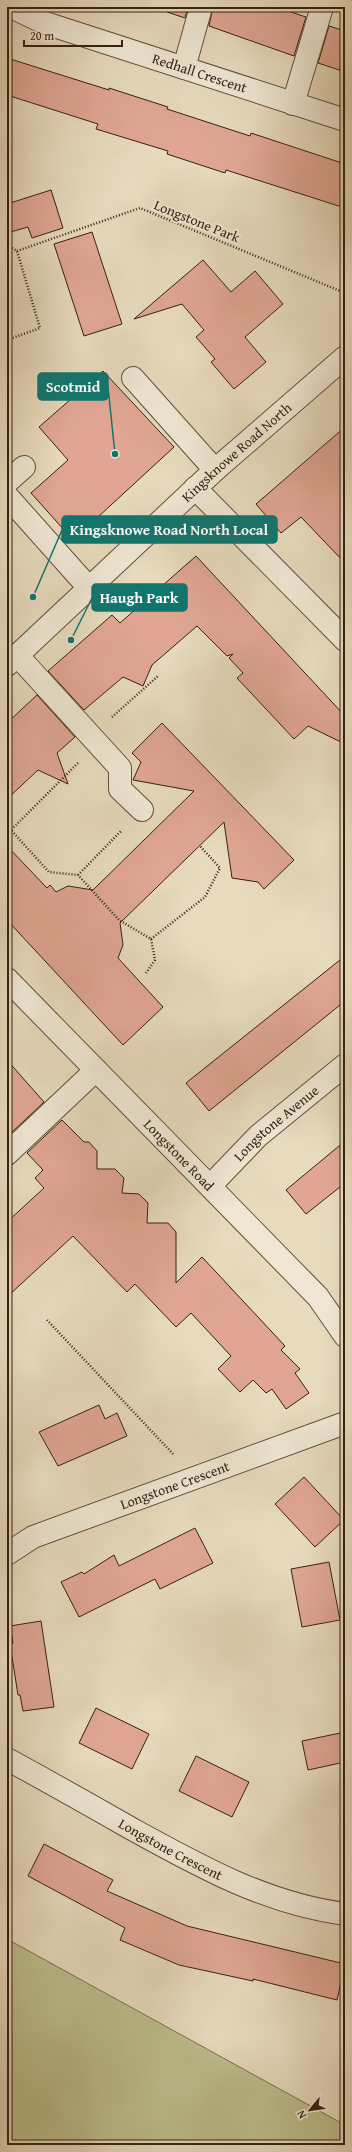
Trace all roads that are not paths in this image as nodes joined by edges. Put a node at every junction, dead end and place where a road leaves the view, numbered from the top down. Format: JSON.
{"nodes":[{"id":1,"x":11,"y":7,"type":"edge"},
{"id":2,"x":201,"y":7,"type":"edge"},
{"id":3,"x":322,"y":7,"type":"edge"},
{"id":4,"x":48,"y":15,"type":"edge"},
{"id":5,"x":184,"y":68,"type":"junction"},
{"id":6,"x":294,"y":104,"type":"junction"},
{"id":7,"x":345,"y":120,"type":"edge"},
{"id":8,"x":345,"y":357,"type":"edge"},
{"id":9,"x":133,"y":378,"type":"dead end"},
{"id":10,"x":24,"y":467,"type":"dead end"},
{"id":11,"x":215,"y":470,"type":"junction"},
{"id":12,"x":7,"y":482,"type":"edge"},
{"id":13,"x":195,"y":488,"type":"junction"},
{"id":14,"x":7,"y":496,"type":"edge"},
{"id":15,"x":89,"y":588,"type":"junction"},
{"id":16,"x":345,"y":640,"type":"edge"},
{"id":17,"x":12,"y":660,"type":"edge"},
{"id":18,"x":142,"y":810,"type":"dead end"},
{"id":19,"x":12,"y":992,"type":"edge"},
{"id":20,"x":345,"y":1065,"type":"edge"},
{"id":21,"x":96,"y":1070,"type":"junction"},
{"id":22,"x":7,"y":1154,"type":"edge"},
{"id":23,"x":210,"y":1185,"type":"junction"},
{"id":24,"x":345,"y":1336,"type":"edge"},
{"id":25,"x":345,"y":1423,"type":"edge"},
{"id":26,"x":7,"y":1554,"type":"edge"},
{"id":27,"x":7,"y":1759,"type":"edge"},
{"id":28,"x":345,"y":1914,"type":"edge"}],
"edges":[{"from":1,"to":4,"type":"street","name":"Redhall Crescent"},
{"from":2,"to":5,"type":"street"},
{"from":3,"to":6,"type":"street"},
{"from":4,"to":5,"type":"street","name":"Redhall Crescent"},
{"from":5,"to":6,"type":"street","name":"Redhall Crescent"},
{"from":6,"to":7,"type":"street","name":"Redhall Crescent"},
{"from":8,"to":11,"type":"street","name":"Kingsknowe Road North"},
{"from":9,"to":11,"type":"street"},
{"from":10,"to":12,"type":"street"},
{"from":11,"to":13,"type":"street","name":"Kingsknowe Road North"},
{"from":13,"to":15,"type":"street","name":"Kingsknowe Road North"},
{"from":13,"to":16,"type":"street"},
{"from":14,"to":15,"type":"street"},
{"from":15,"to":17,"type":"street","name":"Kingsknowe Road North"},
{"from":17,"to":18,"type":"street"},
{"from":19,"to":21,"type":"street","name":"Longstone Road"},
{"from":20,"to":23,"type":"street","name":"Longstone Avenue"},
{"from":21,"to":22,"type":"street"},
{"from":21,"to":23,"type":"street","name":"Longstone Road"},
{"from":23,"to":24,"type":"street","name":"Longstone Road"},
{"from":25,"to":26,"type":"street","name":"Longstone Crescent"},
{"from":27,"to":28,"type":"street","name":"Longstone Crescent"}]}
